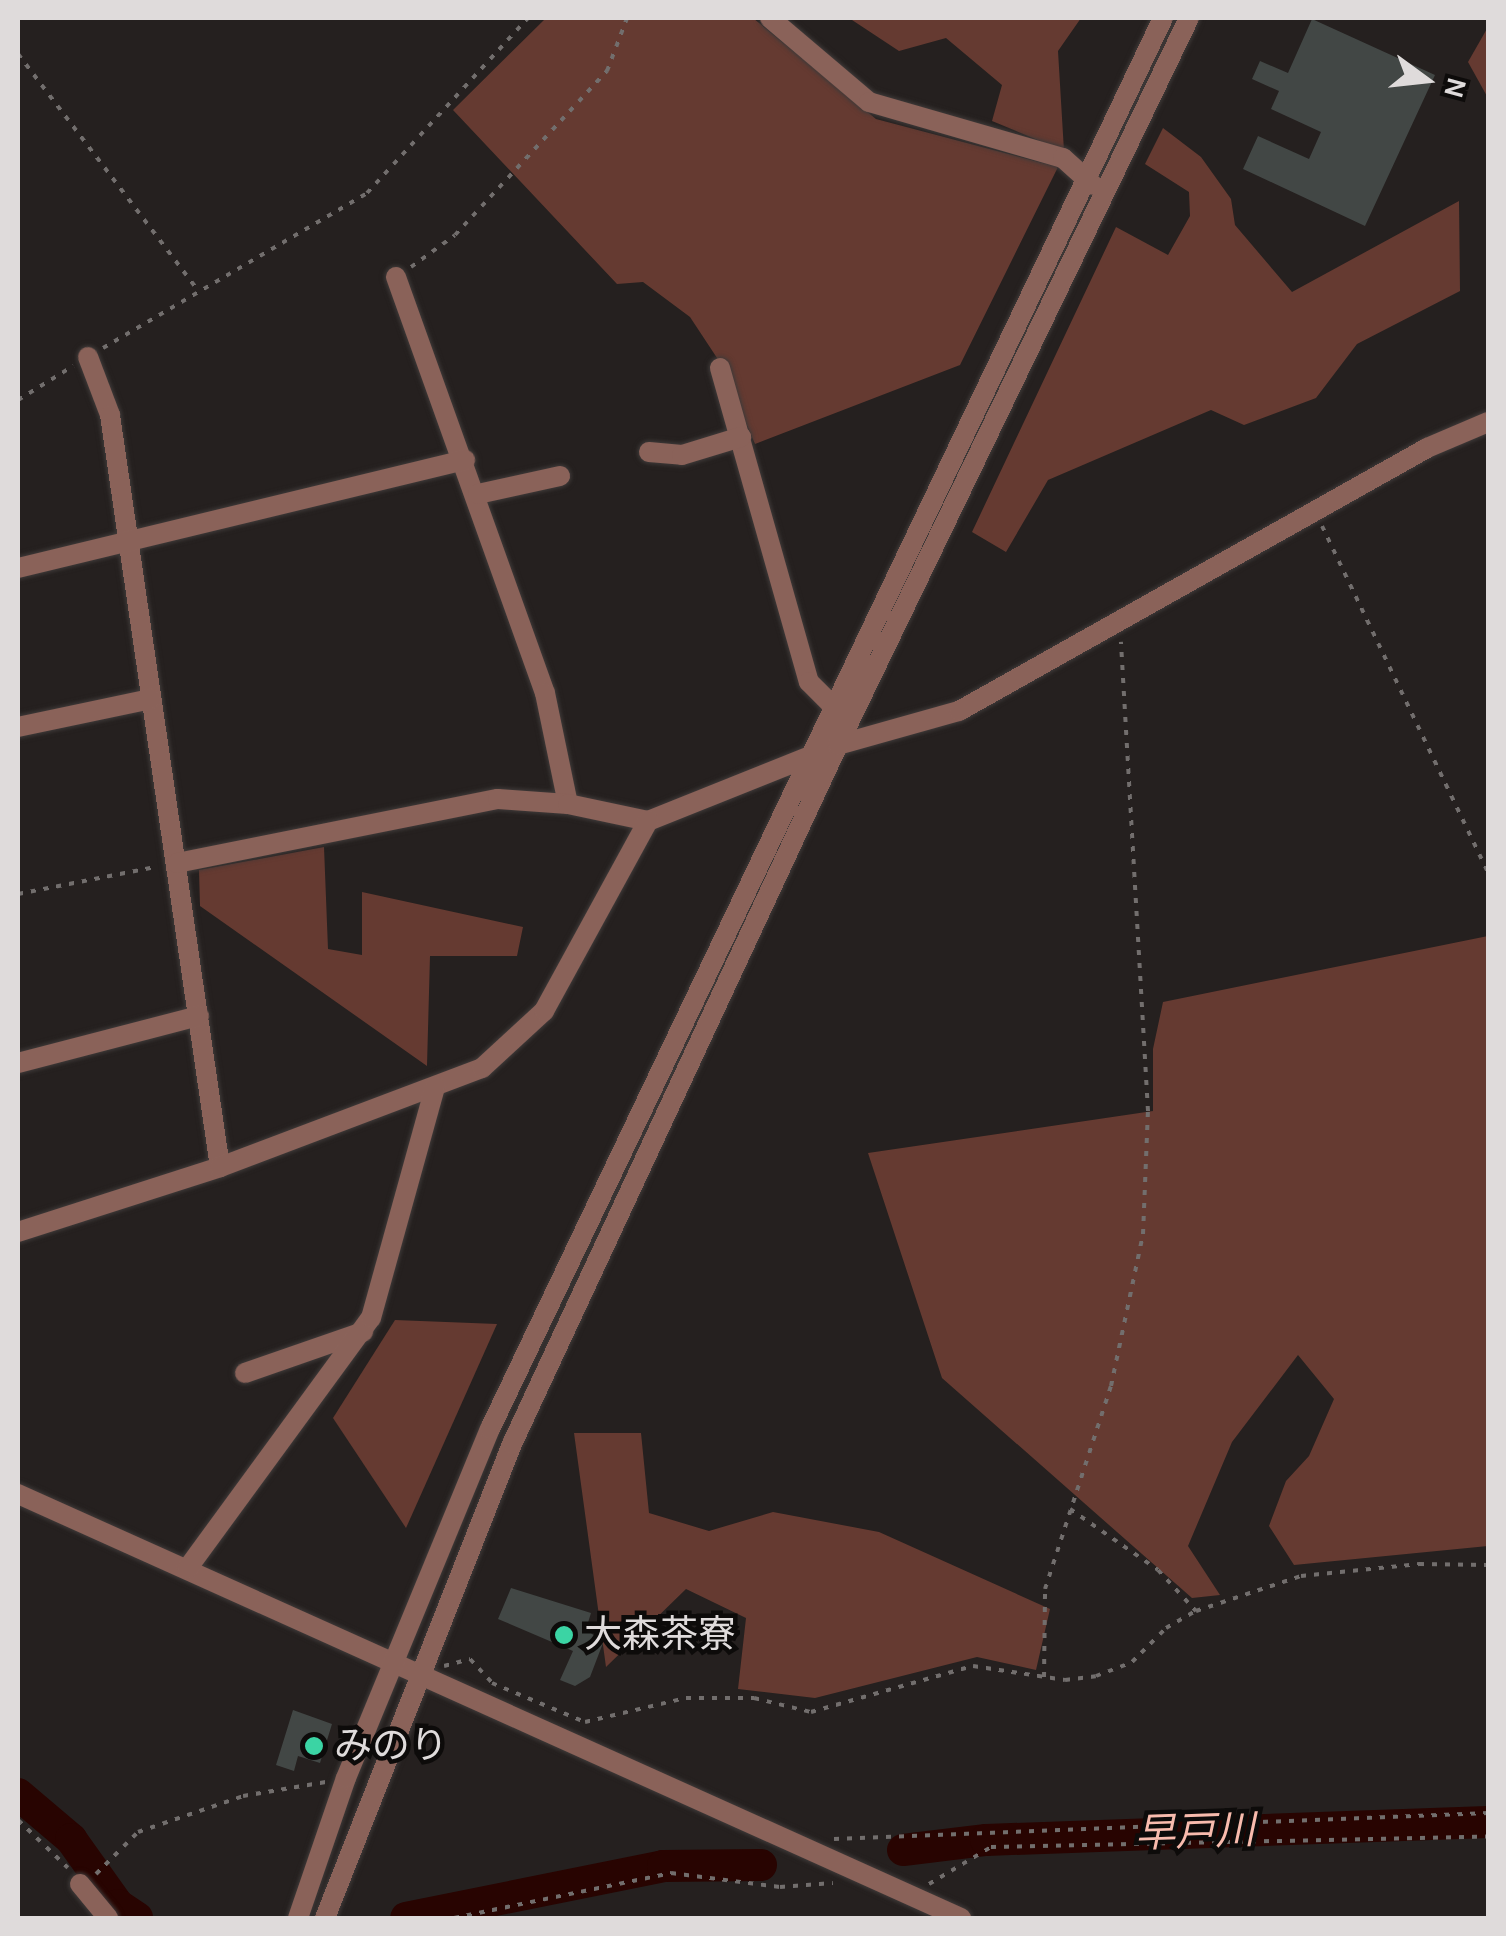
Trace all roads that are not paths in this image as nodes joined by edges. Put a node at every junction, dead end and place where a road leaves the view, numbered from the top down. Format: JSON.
{"nodes":[{"id":1,"x":770,"y":18,"type":"edge"},
{"id":2,"x":1163,"y":18,"type":"edge"},
{"id":3,"x":1189,"y":18,"type":"edge"},
{"id":4,"x":1086,"y":176,"type":"junction"},
{"id":5,"x":1102,"y":197,"type":"junction"},
{"id":6,"x":396,"y":277,"type":"road end"},
{"id":7,"x":88,"y":357,"type":"road end"},
{"id":8,"x":720,"y":368,"type":"dead end"},
{"id":9,"x":1488,"y":422,"type":"edge"},
{"id":10,"x":741,"y":438,"type":"junction"},
{"id":11,"x":649,"y":452,"type":"dead end"},
{"id":12,"x":465,"y":460,"type":"junction"},
{"id":13,"x":560,"y":476,"type":"dead end"},
{"id":14,"x":478,"y":494,"type":"junction"},
{"id":15,"x":127,"y":546,"type":"junction"},
{"id":16,"x":18,"y":568,"type":"edge"},
{"id":17,"x":152,"y":699,"type":"junction"},
{"id":18,"x":832,"y":705,"type":"junction"},
{"id":19,"x":18,"y":727,"type":"edge"},
{"id":20,"x":838,"y":745,"type":"junction"},
{"id":21,"x":807,"y":758,"type":"junction"},
{"id":22,"x":568,"y":804,"type":"junction"},
{"id":23,"x":648,"y":821,"type":"junction"},
{"id":24,"x":178,"y":863,"type":"junction"},
{"id":25,"x":199,"y":1016,"type":"junction"},
{"id":26,"x":18,"y":1063,"type":"edge"},
{"id":27,"x":435,"y":1086,"type":"junction"},
{"id":28,"x":220,"y":1167,"type":"junction"},
{"id":29,"x":18,"y":1232,"type":"edge"},
{"id":30,"x":362,"y":1332,"type":"junction"},
{"id":31,"x":245,"y":1373,"type":"dead end"},
{"id":32,"x":18,"y":1494,"type":"edge"},
{"id":33,"x":187,"y":1569,"type":"junction"},
{"id":34,"x":393,"y":1660,"type":"junction"},
{"id":35,"x":417,"y":1674,"type":"junction"},
{"id":36,"x":80,"y":1884,"type":"road end"},
{"id":37,"x":326,"y":1915,"type":"edge"},
{"id":38,"x":298,"y":1917,"type":"edge"},
{"id":39,"x":108,"y":1918,"type":"edge"},
{"id":40,"x":961,"y":1918,"type":"edge"}],
"edges":[{"from":1,"to":4,"type":"street"},
{"from":2,"to":4,"type":"street"},
{"from":3,"to":5,"type":"street"},
{"from":4,"to":5,"type":"street"},
{"from":4,"to":18,"type":"street"},
{"from":5,"to":20,"type":"street"},
{"from":6,"to":12,"type":"street"},
{"from":7,"to":15,"type":"street"},
{"from":8,"to":10,"type":"street"},
{"from":9,"to":20,"type":"street"},
{"from":10,"to":11,"type":"street"},
{"from":10,"to":18,"type":"street"},
{"from":12,"to":14,"type":"street"},
{"from":12,"to":15,"type":"street"},
{"from":13,"to":14,"type":"street"},
{"from":14,"to":22,"type":"street"},
{"from":15,"to":16,"type":"street"},
{"from":15,"to":17,"type":"street"},
{"from":17,"to":19,"type":"street"},
{"from":17,"to":24,"type":"street"},
{"from":18,"to":21,"type":"street"},
{"from":20,"to":21,"type":"street"},
{"from":20,"to":35,"type":"street"},
{"from":21,"to":23,"type":"street"},
{"from":21,"to":34,"type":"street"},
{"from":22,"to":23,"type":"street"},
{"from":22,"to":24,"type":"street"},
{"from":23,"to":27,"type":"street"},
{"from":24,"to":25,"type":"street"},
{"from":25,"to":26,"type":"street"},
{"from":25,"to":28,"type":"street"},
{"from":27,"to":28,"type":"street"},
{"from":27,"to":30,"type":"street"},
{"from":28,"to":29,"type":"street"},
{"from":30,"to":31,"type":"street"},
{"from":30,"to":33,"type":"street"},
{"from":32,"to":33,"type":"street"},
{"from":33,"to":34,"type":"street"},
{"from":34,"to":35,"type":"street"},
{"from":34,"to":38,"type":"street"},
{"from":35,"to":37,"type":"street"},
{"from":35,"to":40,"type":"street"},
{"from":36,"to":39,"type":"street"}]}
